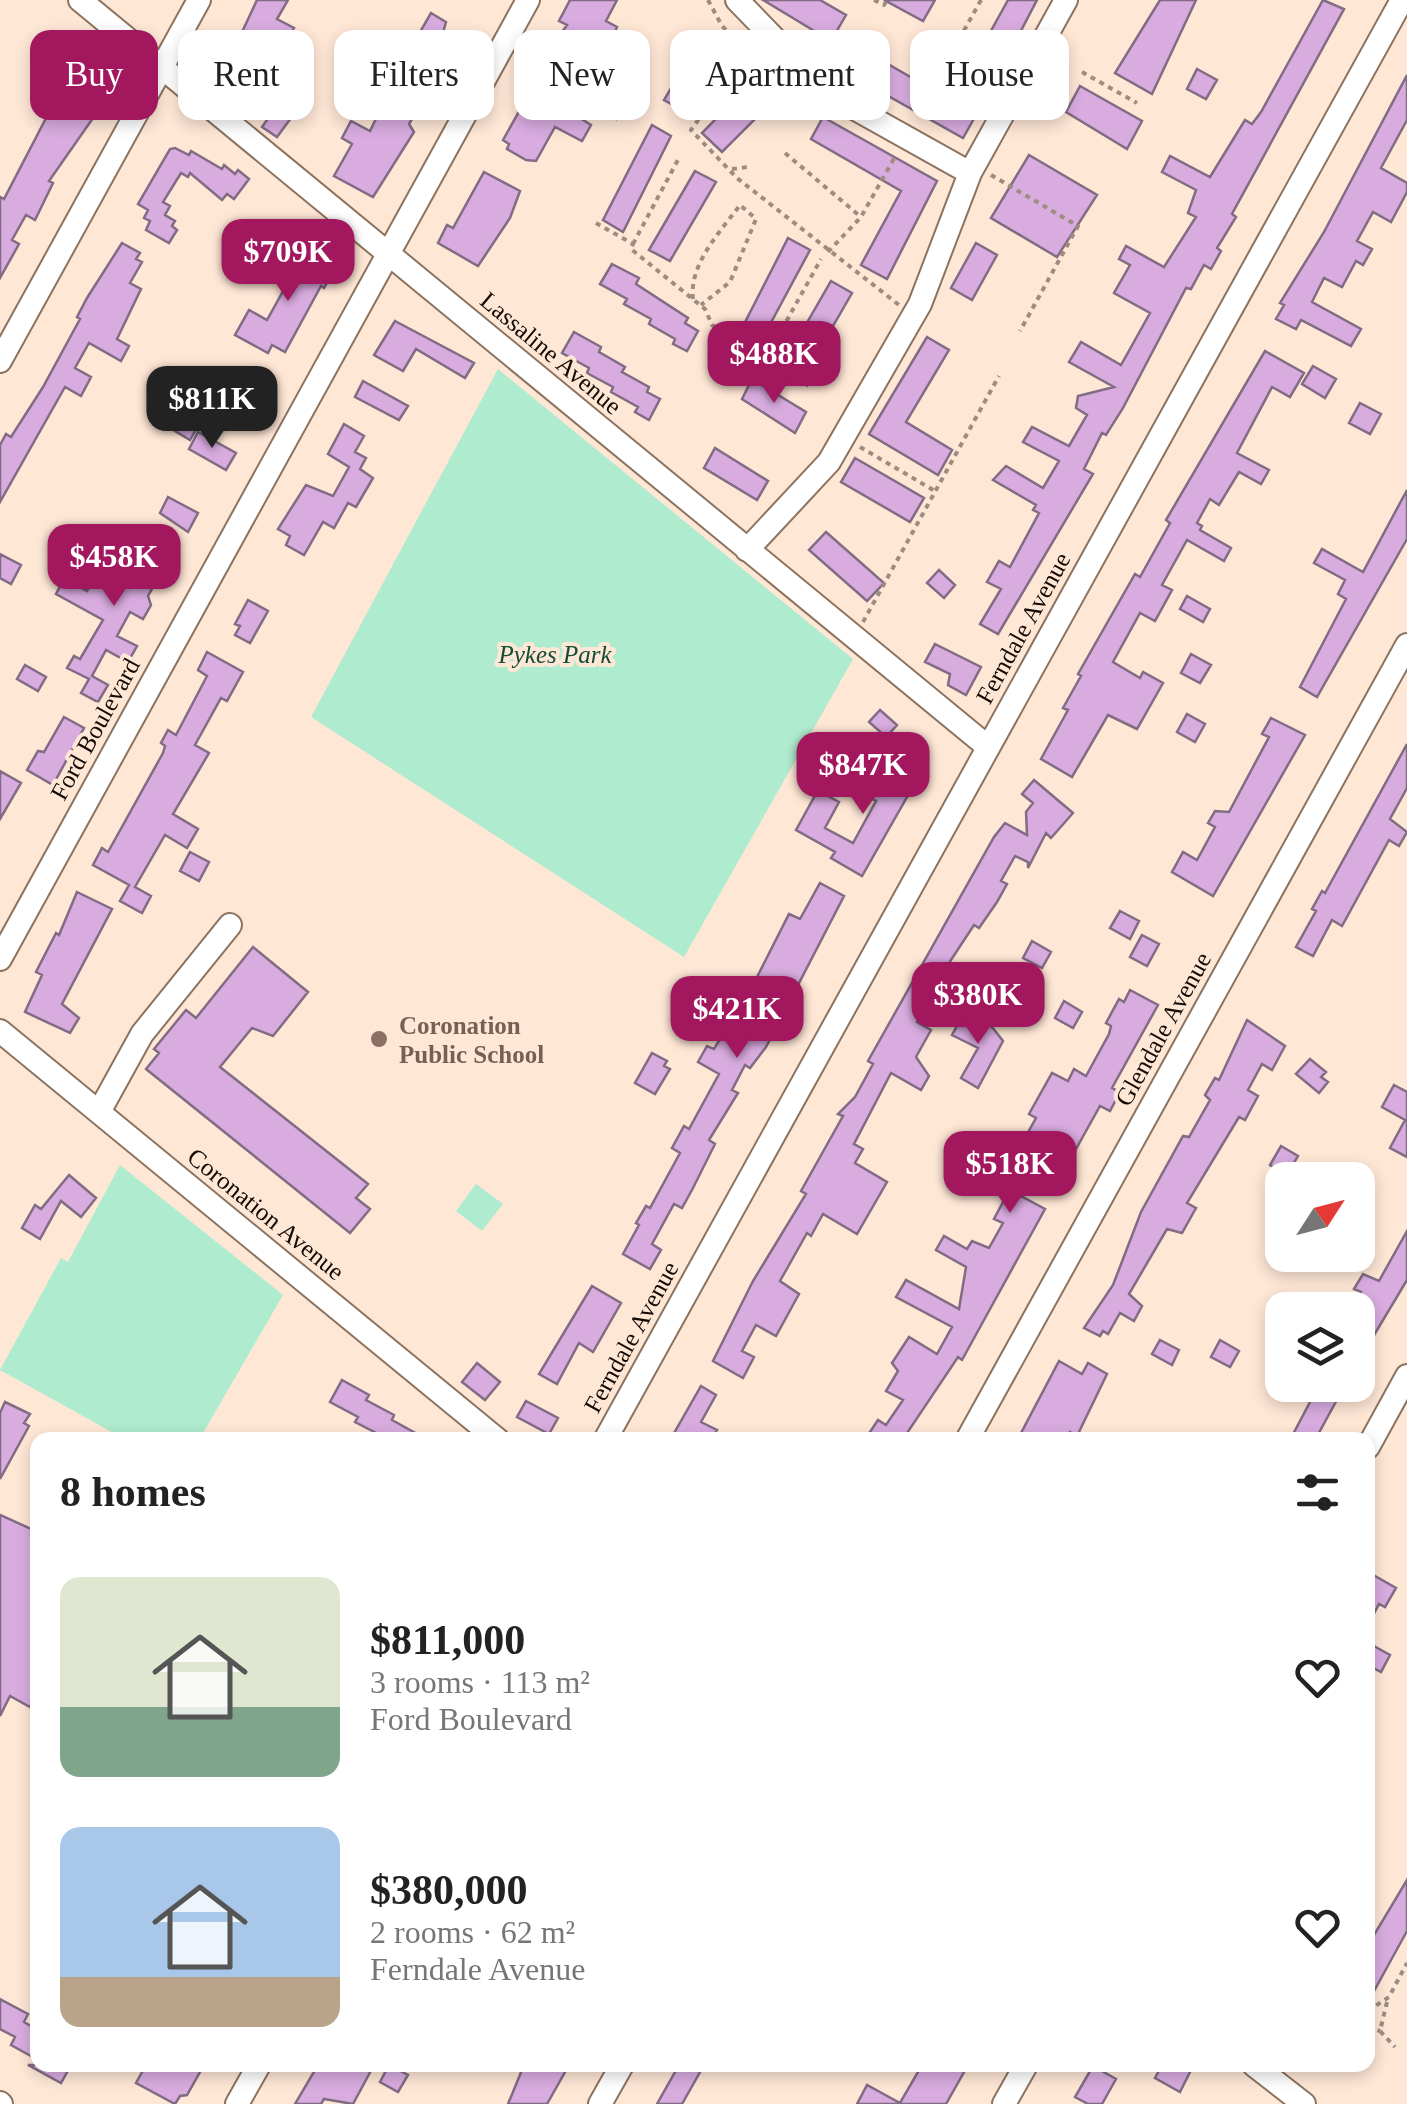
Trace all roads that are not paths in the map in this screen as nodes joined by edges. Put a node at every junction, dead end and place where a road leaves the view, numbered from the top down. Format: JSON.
{"nodes":[{"id":1,"x":80,"y":0,"type":"edge"},
{"id":2,"x":199,"y":0,"type":"edge"},
{"id":3,"x":528,"y":0,"type":"edge"},
{"id":4,"x":737,"y":0,"type":"edge"},
{"id":5,"x":1066,"y":0,"type":"edge"},
{"id":6,"x":1404,"y":1,"type":"edge"},
{"id":7,"x":162,"y":68,"type":"junction"},
{"id":8,"x":978,"y":172,"type":"junction"},
{"id":9,"x":389,"y":254,"type":"junction"},
{"id":10,"x":0,"y":361,"type":"edge"},
{"id":11,"x":747,"y":550,"type":"junction"},
{"id":12,"x":1407,"y":645,"type":"edge"},
{"id":13,"x":988,"y":748,"type":"junction"},
{"id":14,"x":230,"y":925,"type":"dead end"},
{"id":15,"x":0,"y":960,"type":"edge"},
{"id":16,"x":0,"y":1030,"type":"edge"},
{"id":17,"x":99,"y":1112,"type":"junction"},
{"id":18,"x":1407,"y":1376,"type":"edge"},
{"id":19,"x":488,"y":1432,"type":"edge"},
{"id":20,"x":609,"y":1432,"type":"edge"},
{"id":21,"x":971,"y":1432,"type":"edge"},
{"id":22,"x":1375,"y":1434,"type":"edge"},
{"id":23,"x":255,"y":2072,"type":"edge"},
{"id":24,"x":618,"y":2072,"type":"edge"},
{"id":25,"x":1022,"y":2072,"type":"edge"},
{"id":26,"x":1263,"y":2072,"type":"edge"},
{"id":27,"x":238,"y":2104,"type":"edge"},
{"id":28,"x":600,"y":2104,"type":"edge"},
{"id":29,"x":1004,"y":2104,"type":"edge"},
{"id":30,"x":1304,"y":2104,"type":"edge"}],
"edges":[{"from":1,"to":7,"type":"street","name":"Lassaline Avenue"},
{"from":2,"to":7,"type":"street"},
{"from":3,"to":9,"type":"street","name":"Ford Boulevard"},
{"from":4,"to":8,"type":"street"},
{"from":5,"to":8,"type":"street"},
{"from":6,"to":13,"type":"street","name":"Ferndale Avenue"},
{"from":7,"to":9,"type":"street","name":"Lassaline Avenue"},
{"from":7,"to":10,"type":"street"},
{"from":8,"to":11,"type":"street"},
{"from":9,"to":11,"type":"street","name":"Lassaline Avenue"},
{"from":9,"to":15,"type":"street","name":"Ford Boulevard"},
{"from":11,"to":13,"type":"street","name":"Lassaline Avenue"},
{"from":12,"to":21,"type":"street","name":"Glendale Avenue"},
{"from":13,"to":20,"type":"street","name":"Ferndale Avenue"},
{"from":14,"to":17,"type":"street"},
{"from":16,"to":17,"type":"street","name":"Coronation Avenue"},
{"from":17,"to":19,"type":"street","name":"Coronation Avenue"},
{"from":18,"to":22,"type":"street"},
{"from":23,"to":27,"type":"street"},
{"from":24,"to":28,"type":"street"},
{"from":25,"to":29,"type":"street"},
{"from":26,"to":30,"type":"street"}]}
